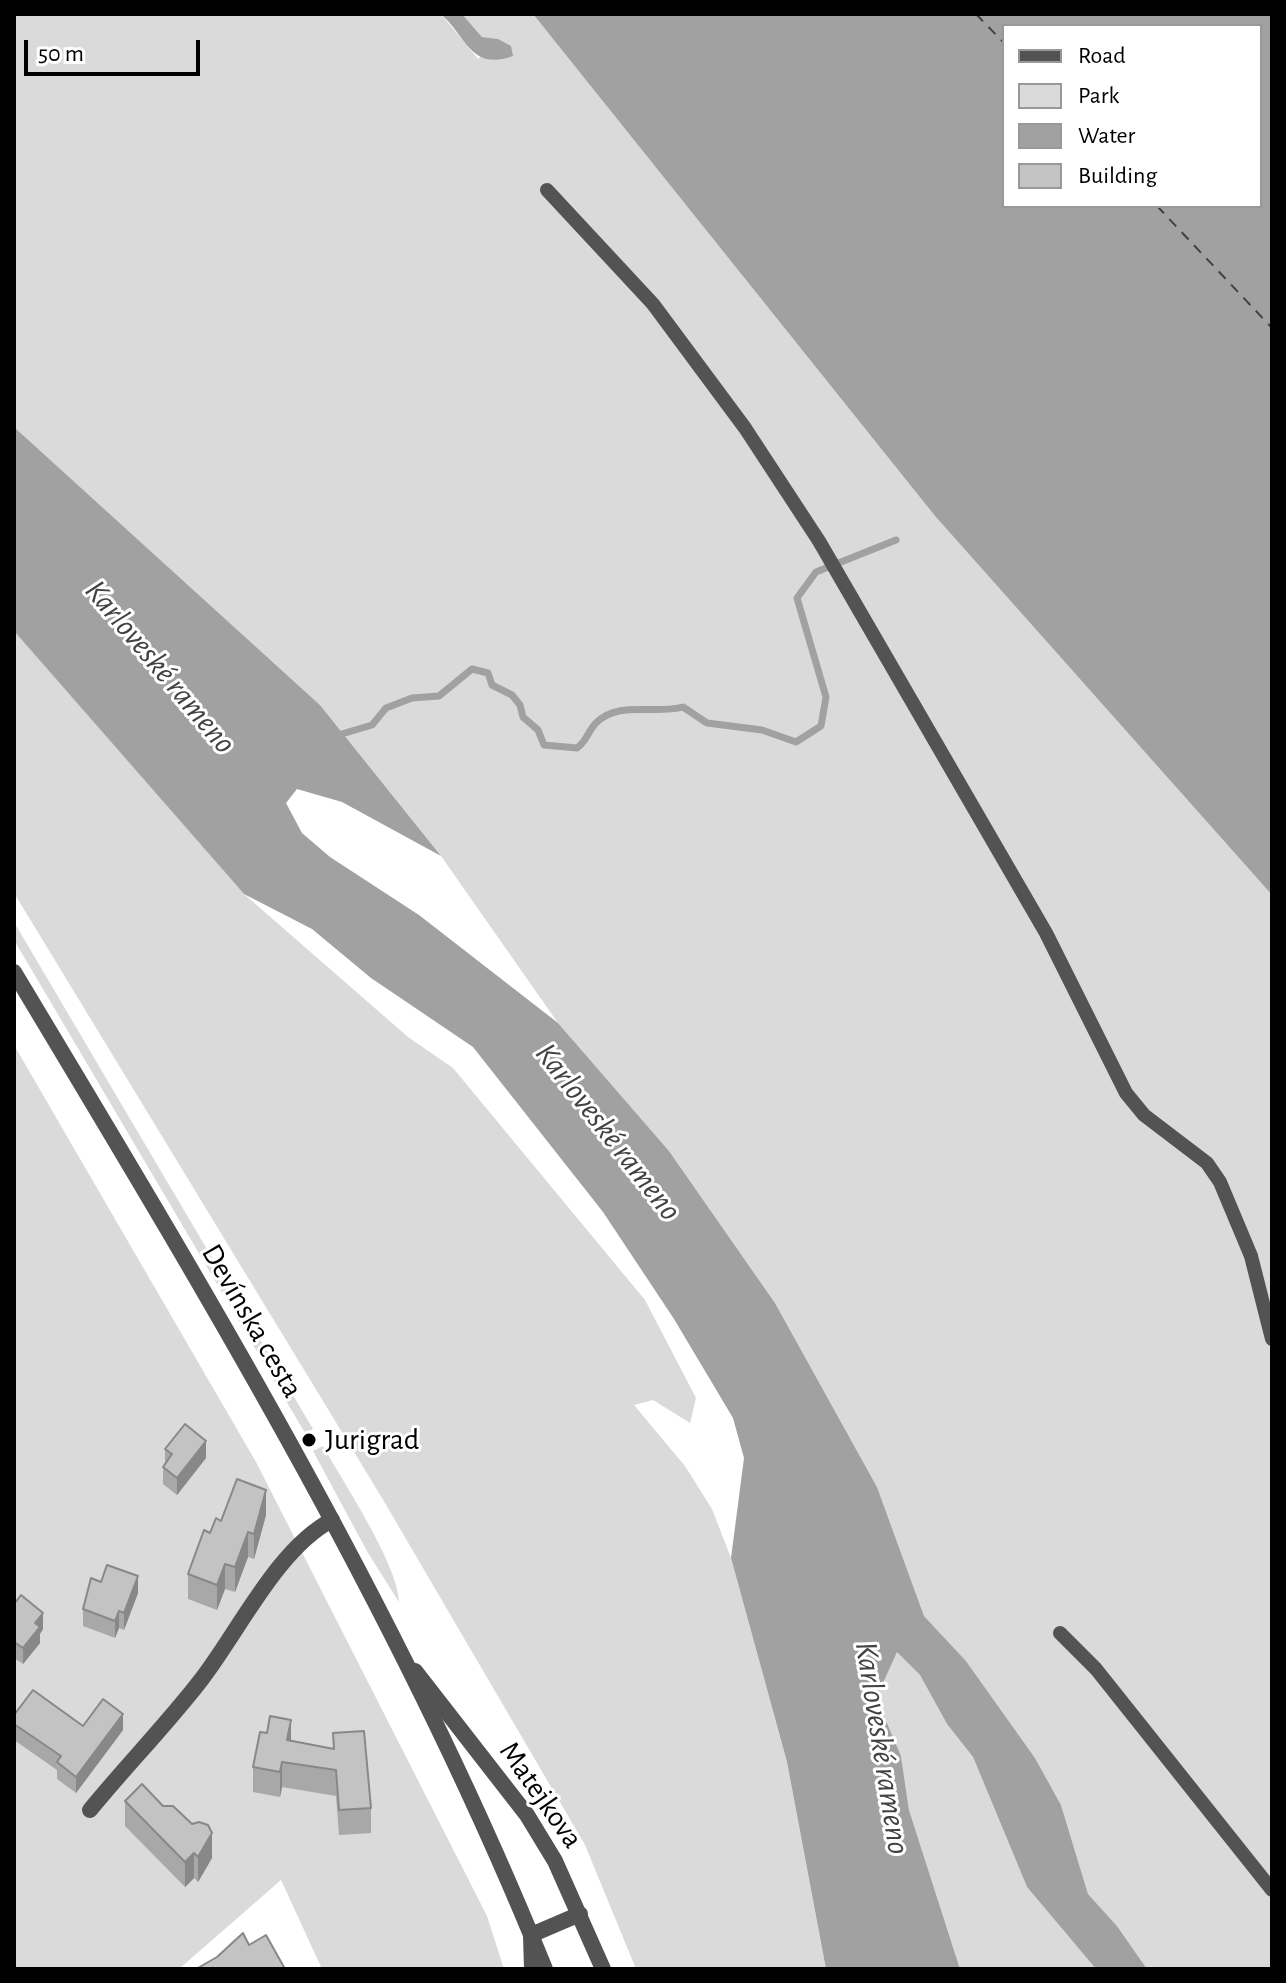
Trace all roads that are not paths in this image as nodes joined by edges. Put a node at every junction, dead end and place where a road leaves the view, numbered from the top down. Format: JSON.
{"nodes":[{"id":1,"x":547,"y":190,"type":"dead end"},
{"id":2,"x":14,"y":972,"type":"edge"},
{"id":3,"x":1272,"y":1339,"type":"edge"},
{"id":4,"x":332,"y":1520,"type":"junction"},
{"id":5,"x":1060,"y":1633,"type":"dead end"},
{"id":6,"x":411,"y":1667,"type":"junction"},
{"id":7,"x":90,"y":1810,"type":"dead end"},
{"id":8,"x":1272,"y":1890,"type":"edge"},
{"id":9,"x":580,"y":1914,"type":"junction"},
{"id":10,"x":531,"y":1935,"type":"junction"},
{"id":11,"x":532,"y":1969,"type":"edge"},
{"id":12,"x":545,"y":1969,"type":"edge"},
{"id":13,"x":603,"y":1969,"type":"edge"}],
"edges":[{"from":1,"to":3,"type":"lane"},
{"from":2,"to":4,"type":"street","name":"Devínska cesta"},
{"from":4,"to":6,"type":"street","name":"Devínska cesta"},
{"from":4,"to":7,"type":"street"},
{"from":5,"to":8,"type":"lane"},
{"from":6,"to":9,"type":"street","name":"Matejkova"},
{"from":6,"to":10,"type":"street","name":"Devínska cesta"},
{"from":9,"to":10,"type":"street"},
{"from":9,"to":13,"type":"street","name":"Matejkova"},
{"from":10,"to":11,"type":"street"},
{"from":10,"to":12,"type":"street","name":"Devínska cesta"}]}
